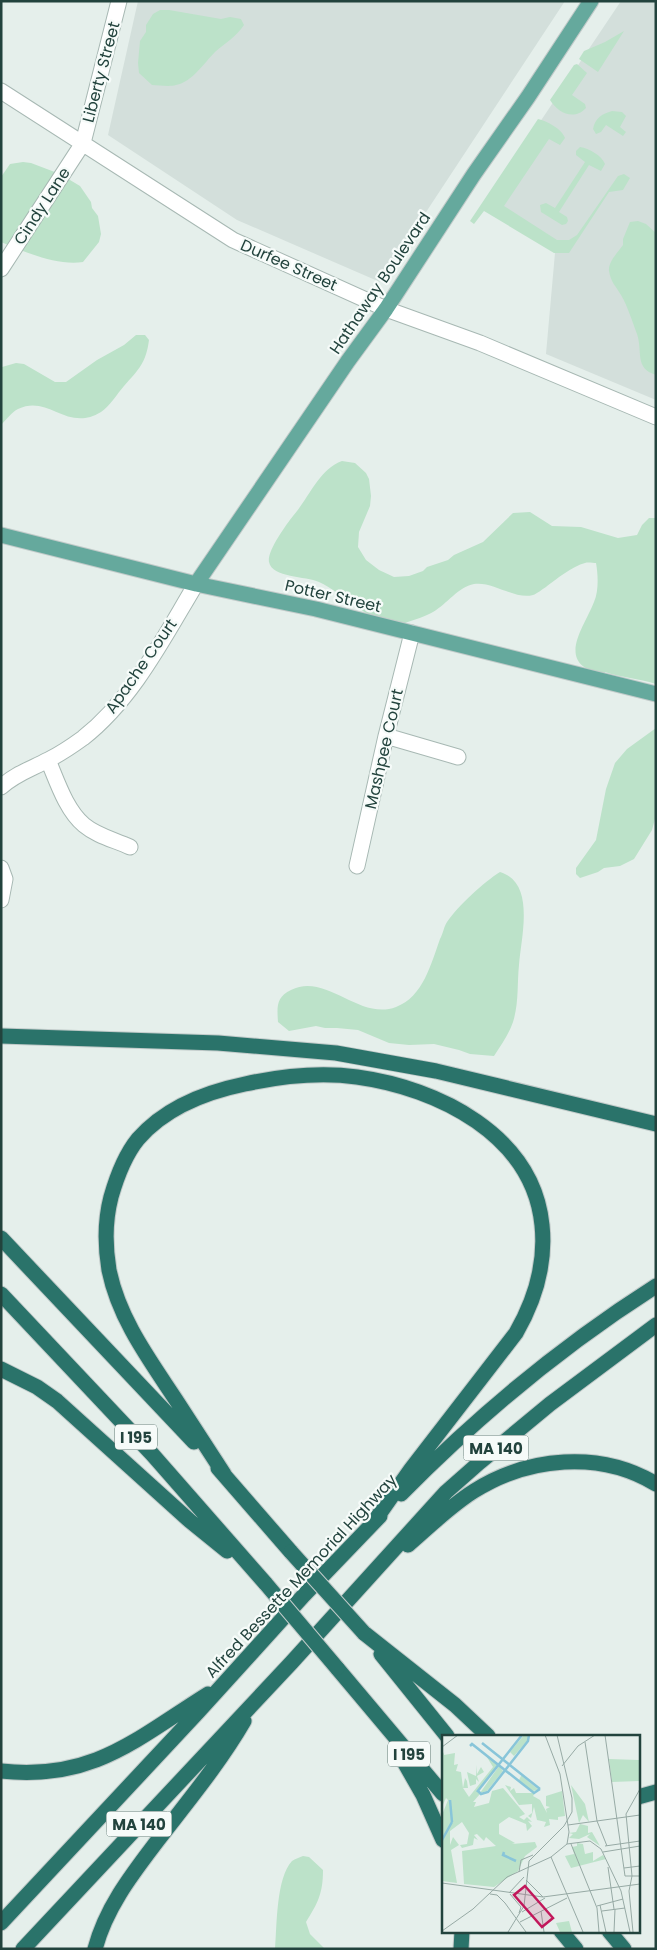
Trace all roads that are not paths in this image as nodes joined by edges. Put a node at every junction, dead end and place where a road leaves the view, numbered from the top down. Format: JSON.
{"nodes":[{"id":1,"x":119,"y":1,"type":"edge"},
{"id":2,"x":591,"y":1,"type":"edge"},
{"id":3,"x":1,"y":91,"type":"edge"},
{"id":4,"x":83,"y":143,"type":"junction"},
{"id":5,"x":1,"y":270,"type":"edge"},
{"id":6,"x":386,"y":309,"type":"junction"},
{"id":7,"x":656,"y":418,"type":"edge"},
{"id":8,"x":1,"y":535,"type":"edge"},
{"id":9,"x":196,"y":584,"type":"junction"},
{"id":10,"x":412,"y":633,"type":"junction"},
{"id":11,"x":656,"y":694,"type":"edge"},
{"id":12,"x":386,"y":736,"type":"junction"},
{"id":13,"x":458,"y":757,"type":"dead end"},
{"id":14,"x":48,"y":760,"type":"junction"},
{"id":15,"x":1,"y":786,"type":"edge"},
{"id":16,"x":130,"y":847,"type":"dead end"},
{"id":17,"x":357,"y":866,"type":"dead end"},
{"id":18,"x":1,"y":868,"type":"edge"},
{"id":19,"x":1,"y":900,"type":"edge"},
{"id":20,"x":1,"y":1036,"type":"edge"},
{"id":21,"x":656,"y":1124,"type":"edge"},
{"id":22,"x":1,"y":1238,"type":"edge"},
{"id":23,"x":656,"y":1286,"type":"edge"},
{"id":24,"x":1,"y":1294,"type":"edge"},
{"id":25,"x":656,"y":1325,"type":"edge"},
{"id":26,"x":1,"y":1369,"type":"edge"},
{"id":27,"x":224,"y":1474,"type":"junction"},
{"id":28,"x":656,"y":1484,"type":"edge"},
{"id":29,"x":373,"y":1523,"type":"junction"},
{"id":30,"x":261,"y":1579,"type":"junction"},
{"id":31,"x":355,"y":1592,"type":"junction"},
{"id":32,"x":364,"y":1633,"type":"junction"},
{"id":33,"x":224,"y":1683,"type":"junction"},
{"id":34,"x":256,"y":1700,"type":"junction"},
{"id":35,"x":375,"y":1714,"type":"junction"},
{"id":36,"x":446,"y":1735,"type":"edge"},
{"id":37,"x":487,"y":1735,"type":"edge"},
{"id":38,"x":1,"y":1771,"type":"edge"},
{"id":39,"x":656,"y":1792,"type":"edge"},
{"id":40,"x":442,"y":1793,"type":"edge"},
{"id":41,"x":640,"y":1796,"type":"edge"},
{"id":42,"x":442,"y":1838,"type":"edge"},
{"id":43,"x":1,"y":1923,"type":"edge"},
{"id":44,"x":462,"y":1932,"type":"edge"},
{"id":45,"x":562,"y":1932,"type":"edge"},
{"id":46,"x":610,"y":1932,"type":"edge"},
{"id":47,"x":23,"y":1949,"type":"edge"},
{"id":48,"x":95,"y":1949,"type":"edge"},
{"id":49,"x":461,"y":1949,"type":"edge"},
{"id":50,"x":576,"y":1949,"type":"edge"},
{"id":51,"x":624,"y":1949,"type":"edge"}],
"edges":[{"from":1,"to":4,"type":"street","name":"Liberty Street"},
{"from":2,"to":6,"type":"main road","name":"Hathaway Boulevard"},
{"from":3,"to":4,"type":"street","name":"Durfee Street"},
{"from":4,"to":5,"type":"street","name":"Cindy Lane"},
{"from":4,"to":6,"type":"street","name":"Durfee Street"},
{"from":6,"to":7,"type":"street","name":"Durfee Street"},
{"from":6,"to":9,"type":"main road","name":"Hathaway Boulevard"},
{"from":8,"to":9,"type":"main road","name":"Potter Street"},
{"from":9,"to":10,"type":"main road","name":"Potter Street"},
{"from":9,"to":14,"type":"street","name":"Apache Court"},
{"from":10,"to":11,"type":"main road","name":"Potter Street"},
{"from":10,"to":12,"type":"street","name":"Mashpee Court"},
{"from":12,"to":13,"type":"street"},
{"from":12,"to":17,"type":"street","name":"Mashpee Court"},
{"from":14,"to":15,"type":"street","name":"Apache Court"},
{"from":14,"to":16,"type":"street"},
{"from":18,"to":19,"type":"street"},
{"from":20,"to":21,"type":"highway"},
{"from":22,"to":27,"type":"highway","number":"I 195"},
{"from":23,"to":29,"type":"highway","name":"Alfred Bessette Memorial Highway","number":"MA 140"},
{"from":24,"to":30,"type":"highway","number":"I 195"},
{"from":25,"to":31,"type":"highway","number":"MA 140"},
{"from":26,"to":30,"type":"highway"},
{"from":27,"to":29,"type":"highway"},
{"from":27,"to":32,"type":"highway","number":"I 195","bridge":true},
{"from":28,"to":31,"type":"highway"},
{"from":29,"to":33,"type":"highway","name":"Alfred Bessette Memorial Highway","number":"MA 140"},
{"from":30,"to":35,"type":"highway","number":"I 195","bridge":true},
{"from":31,"to":34,"type":"highway","number":"MA 140"},
{"from":32,"to":36,"type":"highway","number":"I 195"},
{"from":32,"to":37,"type":"highway"},
{"from":33,"to":38,"type":"highway"},
{"from":33,"to":43,"type":"highway","name":"Alfred Bessette Memorial Highway","number":"MA 140"},
{"from":34,"to":47,"type":"highway","number":"MA 140"},
{"from":34,"to":48,"type":"highway"},
{"from":35,"to":40,"type":"highway","number":"I 195"},
{"from":35,"to":42,"type":"highway"},
{"from":39,"to":41,"type":"highway"},
{"from":44,"to":49,"type":"highway"},
{"from":45,"to":50,"type":"highway"},
{"from":46,"to":51,"type":"highway"}]}
